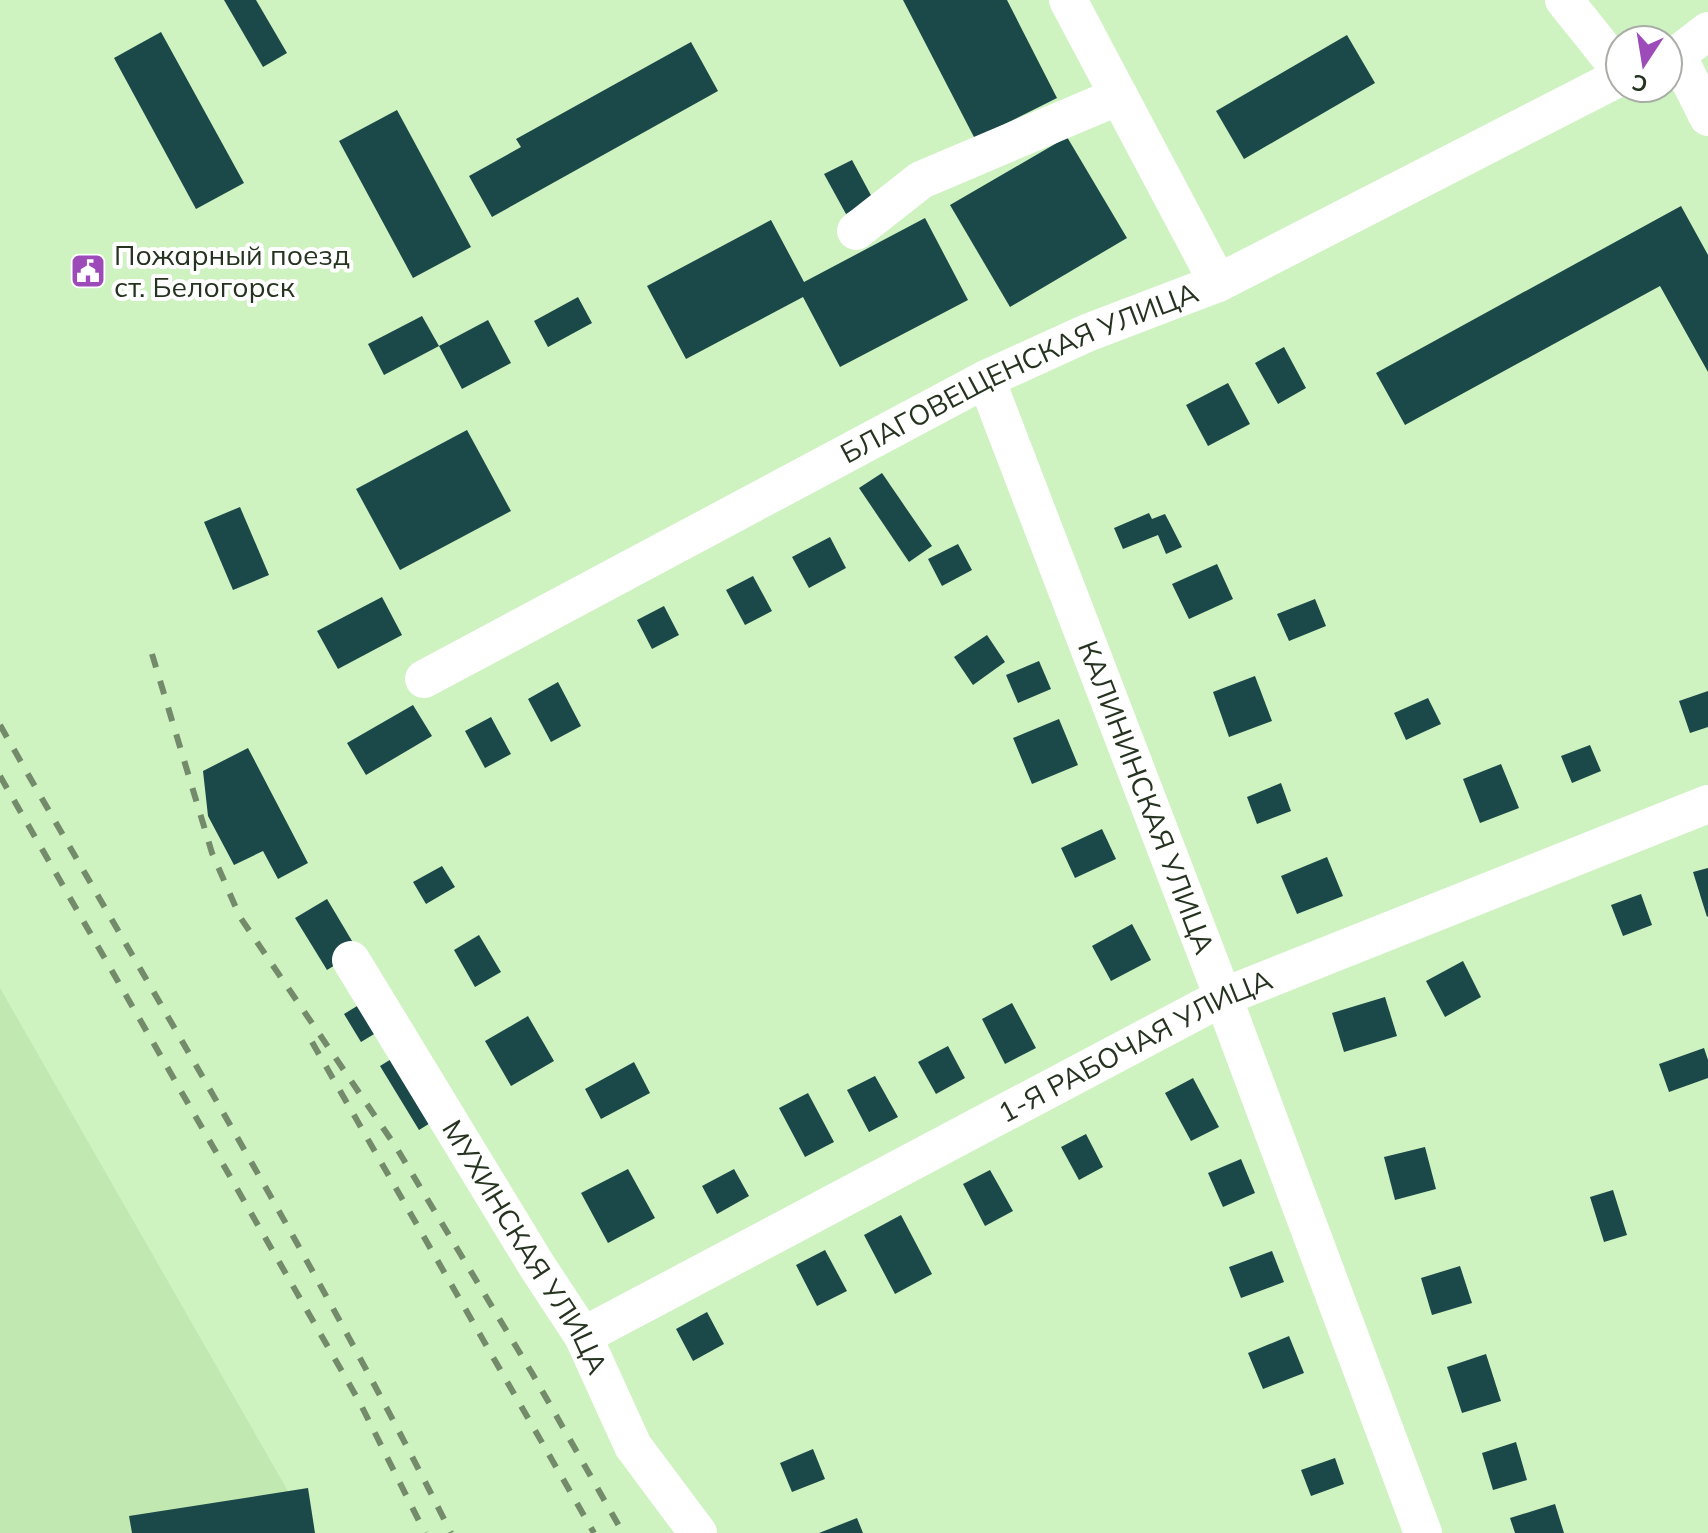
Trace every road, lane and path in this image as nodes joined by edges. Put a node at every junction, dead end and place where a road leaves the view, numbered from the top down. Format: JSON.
{"nodes":[{"id":1,"x":1068,"y":0,"type":"edge"},
{"id":2,"x":1564,"y":0,"type":"edge"},
{"id":3,"x":1708,"y":31,"type":"edge"},
{"id":4,"x":1684,"y":48,"type":"edge"},
{"id":5,"x":1604,"y":50,"type":"edge"},
{"id":6,"x":1684,"y":76,"type":"edge"},
{"id":7,"x":1604,"y":85,"type":"edge"},
{"id":8,"x":1119,"y":96,"type":"junction"},
{"id":9,"x":1708,"y":117,"type":"edge"},
{"id":10,"x":856,"y":231,"type":"dead end"},
{"id":11,"x":1218,"y":283,"type":"junction"},
{"id":12,"x":986,"y":379,"type":"junction"},
{"id":13,"x":424,"y":679,"type":"dead end"},
{"id":14,"x":1708,"y":804,"type":"edge"},
{"id":15,"x":351,"y":960,"type":"dead end"},
{"id":16,"x":1223,"y":997,"type":"junction"},
{"id":17,"x":583,"y":1336,"type":"junction"},
{"id":18,"x":698,"y":1533,"type":"edge"},
{"id":19,"x":1423,"y":1533,"type":"edge"}],
"edges":[{"from":1,"to":8,"type":"street"},
{"from":2,"to":5,"type":"street"},
{"from":3,"to":4,"type":"street"},
{"from":6,"to":9,"type":"street"},
{"from":7,"to":11,"type":"street","name":"БЛАГОВЕЩЕНСКАЯ УЛИЦА"},
{"from":8,"to":10,"type":"street"},
{"from":8,"to":11,"type":"street"},
{"from":11,"to":12,"type":"street","name":"БЛАГОВЕЩЕНСКАЯ УЛИЦА"},
{"from":12,"to":13,"type":"street","name":"БЛАГОВЕЩЕНСКАЯ УЛИЦА"},
{"from":12,"to":16,"type":"street","name":"КАЛИНИНСКАЯ УЛИЦА"},
{"from":14,"to":16,"type":"street","name":"1-Я РАБОЧАЯ УЛИЦА"},
{"from":15,"to":17,"type":"street","name":"МУХИНСКАЯ УЛИЦА"},
{"from":16,"to":17,"type":"street","name":"1-Я РАБОЧАЯ УЛИЦА"},
{"from":16,"to":19,"type":"street","name":"КАЛИНИНСКАЯ УЛИЦА"},
{"from":17,"to":18,"type":"street","name":"МУХИНСКАЯ УЛИЦА"}]}
